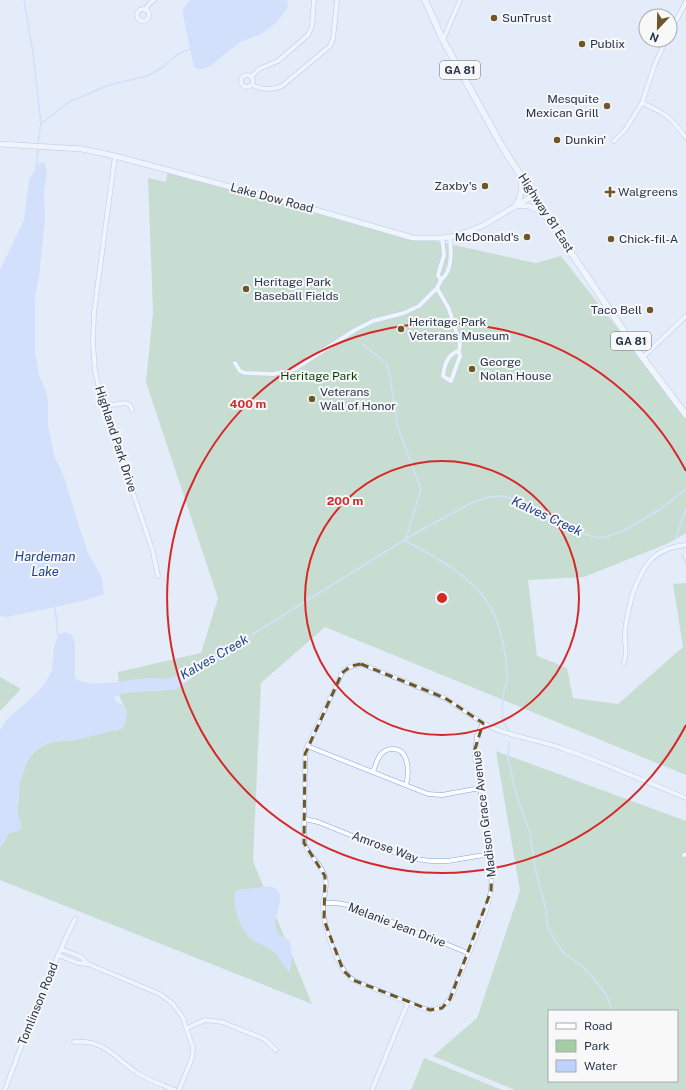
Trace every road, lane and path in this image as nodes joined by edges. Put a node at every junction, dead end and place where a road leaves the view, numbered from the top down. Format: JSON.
{"nodes":[{"id":1,"x":154,"y":0,"type":"edge"},
{"id":2,"x":314,"y":0,"type":"edge"},
{"id":3,"x":337,"y":0,"type":"edge"},
{"id":4,"x":425,"y":0,"type":"edge"},
{"id":5,"x":460,"y":0,"type":"edge"},
{"id":6,"x":686,"y":2,"type":"edge"},
{"id":7,"x":145,"y":10,"type":"dead end"},
{"id":8,"x":678,"y":17,"type":"edge"},
{"id":9,"x":443,"y":40,"type":"junction"},
{"id":10,"x":662,"y":48,"type":"edge"},
{"id":11,"x":252,"y":77,"type":"junction"},
{"id":12,"x":252,"y":85,"type":"junction"},
{"id":13,"x":642,"y":103,"type":"junction"},
{"id":14,"x":686,"y":138,"type":"edge"},
{"id":15,"x":614,"y":141,"type":"dead end"},
{"id":16,"x":0,"y":144,"type":"edge"},
{"id":17,"x":115,"y":156,"type":"junction"},
{"id":18,"x":520,"y":173,"type":"junction"},
{"id":19,"x":534,"y":195,"type":"junction"},
{"id":20,"x":514,"y":207,"type":"junction"},
{"id":21,"x":552,"y":223,"type":"junction"},
{"id":22,"x":442,"y":238,"type":"junction"},
{"id":23,"x":450,"y":238,"type":"junction"},
{"id":24,"x":443,"y":252,"type":"junction"},
{"id":25,"x":451,"y":252,"type":"junction"},
{"id":26,"x":441,"y":280,"type":"junction"},
{"id":27,"x":437,"y":288,"type":"junction"},
{"id":28,"x":686,"y":316,"type":"edge"},
{"id":29,"x":459,"y":351,"type":"junction"},
{"id":30,"x":642,"y":358,"type":"junction"},
{"id":31,"x":235,"y":362,"type":"dead end"},
{"id":32,"x":451,"y":381,"type":"junction"},
{"id":33,"x":449,"y":386,"type":"dead end"},
{"id":34,"x":104,"y":406,"type":"junction"},
{"id":35,"x":132,"y":410,"type":"dead end"},
{"id":36,"x":686,"y":415,"type":"edge"},
{"id":37,"x":686,"y":545,"type":"edge"},
{"id":38,"x":158,"y":576,"type":"dead end"},
{"id":39,"x":624,"y":662,"type":"dead end"},
{"id":40,"x":482,"y":724,"type":"junction"},
{"id":41,"x":307,"y":746,"type":"junction"},
{"id":42,"x":373,"y":772,"type":"junction"},
{"id":43,"x":406,"y":786,"type":"junction"},
{"id":44,"x":480,"y":788,"type":"junction"},
{"id":45,"x":686,"y":798,"type":"edge"},
{"id":46,"x":305,"y":819,"type":"junction"},
{"id":47,"x":490,"y":854,"type":"junction"},
{"id":48,"x":323,"y":902,"type":"junction"},
{"id":49,"x":75,"y":919,"type":"dead end"},
{"id":50,"x":60,"y":949,"type":"junction"},
{"id":51,"x":468,"y":953,"type":"junction"},
{"id":52,"x":58,"y":955,"type":"junction"},
{"id":53,"x":88,"y":964,"type":"junction"},
{"id":54,"x":408,"y":1002,"type":"junction"},
{"id":55,"x":187,"y":1028,"type":"junction"},
{"id":56,"x":74,"y":1042,"type":"dead end"},
{"id":57,"x":276,"y":1050,"type":"dead end"},
{"id":58,"x":4,"y":1090,"type":"edge"},
{"id":59,"x":175,"y":1090,"type":"edge"},
{"id":60,"x":179,"y":1090,"type":"edge"},
{"id":61,"x":372,"y":1090,"type":"edge"}],
"edges":[{"from":1,"to":7,"type":"street"},
{"from":2,"to":11,"type":"street"},
{"from":3,"to":12,"type":"street"},
{"from":4,"to":9,"type":"main road","name":"Highway 81 East","number":"GA 81"},
{"from":5,"to":9,"type":"street"},
{"from":6,"to":8,"type":"street"},
{"from":9,"to":18,"type":"main road","name":"Highway 81 East","number":"GA 81"},
{"from":10,"to":13,"type":"street"},
{"from":11,"to":12,"type":"street"},
{"from":11,"to":12,"type":"street"},
{"from":13,"to":14,"type":"street"},
{"from":13,"to":15,"type":"street"},
{"from":16,"to":17,"type":"street","name":"Lake Dow Road"},
{"from":17,"to":22,"type":"street","name":"Lake Dow Road"},
{"from":17,"to":34,"type":"street","name":"Highland Park Drive"},
{"from":18,"to":19,"type":"main road","name":"Highway 81 East","number":"GA 81"},
{"from":18,"to":20,"type":"street"},
{"from":19,"to":20,"type":"street","name":"Lake Dow Road"},
{"from":19,"to":21,"type":"main road","name":"Highway 81 East","number":"GA 81"},
{"from":20,"to":21,"type":"street"},
{"from":20,"to":23,"type":"street","name":"Lake Dow Road"},
{"from":21,"to":30,"type":"main road","name":"Highway 81 East","number":"GA 81"},
{"from":22,"to":23,"type":"street","name":"Lake Dow Road"},
{"from":22,"to":24,"type":"street"},
{"from":23,"to":25,"type":"street"},
{"from":24,"to":25,"type":"street"},
{"from":24,"to":26,"type":"street"},
{"from":25,"to":26,"type":"street"},
{"from":26,"to":27,"type":"street"},
{"from":27,"to":29,"type":"street"},
{"from":27,"to":31,"type":"street"},
{"from":28,"to":30,"type":"street"},
{"from":29,"to":32,"type":"street"},
{"from":29,"to":32,"type":"street"},
{"from":30,"to":36,"type":"main road","name":"Highway 81 East","number":"GA 81"},
{"from":32,"to":33,"type":"street"},
{"from":34,"to":35,"type":"street"},
{"from":34,"to":38,"type":"street","name":"Highland Park Drive"},
{"from":37,"to":39,"type":"street"},
{"from":40,"to":41,"type":"street","name":"Madison Grace Avenue"},
{"from":40,"to":44,"type":"street","name":"Madison Grace Avenue"},
{"from":40,"to":45,"type":"street","name":"Madison Grace Avenue"},
{"from":41,"to":42,"type":"street"},
{"from":41,"to":46,"type":"street","name":"Madison Grace Avenue"},
{"from":42,"to":43,"type":"street"},
{"from":42,"to":43,"type":"street"},
{"from":43,"to":44,"type":"street"},
{"from":44,"to":47,"type":"street","name":"Madison Grace Avenue"},
{"from":46,"to":47,"type":"street","name":"Amrose Way"},
{"from":46,"to":48,"type":"street","name":"Madison Grace Avenue"},
{"from":47,"to":51,"type":"street","name":"Madison Grace Avenue"},
{"from":48,"to":51,"type":"street","name":"Melanie Jean Drive"},
{"from":48,"to":54,"type":"street","name":"Madison Grace Avenue"},
{"from":49,"to":50,"type":"street","name":"Tomlinson Road"},
{"from":50,"to":52,"type":"street","name":"Tomlinson Road"},
{"from":50,"to":53,"type":"street"},
{"from":51,"to":54,"type":"street","name":"Madison Grace Avenue"},
{"from":52,"to":53,"type":"street"},
{"from":52,"to":58,"type":"street","name":"Tomlinson Road"},
{"from":53,"to":55,"type":"street"},
{"from":54,"to":61,"type":"street"},
{"from":55,"to":57,"type":"street"},
{"from":55,"to":60,"type":"street"},
{"from":56,"to":59,"type":"street"}]}
